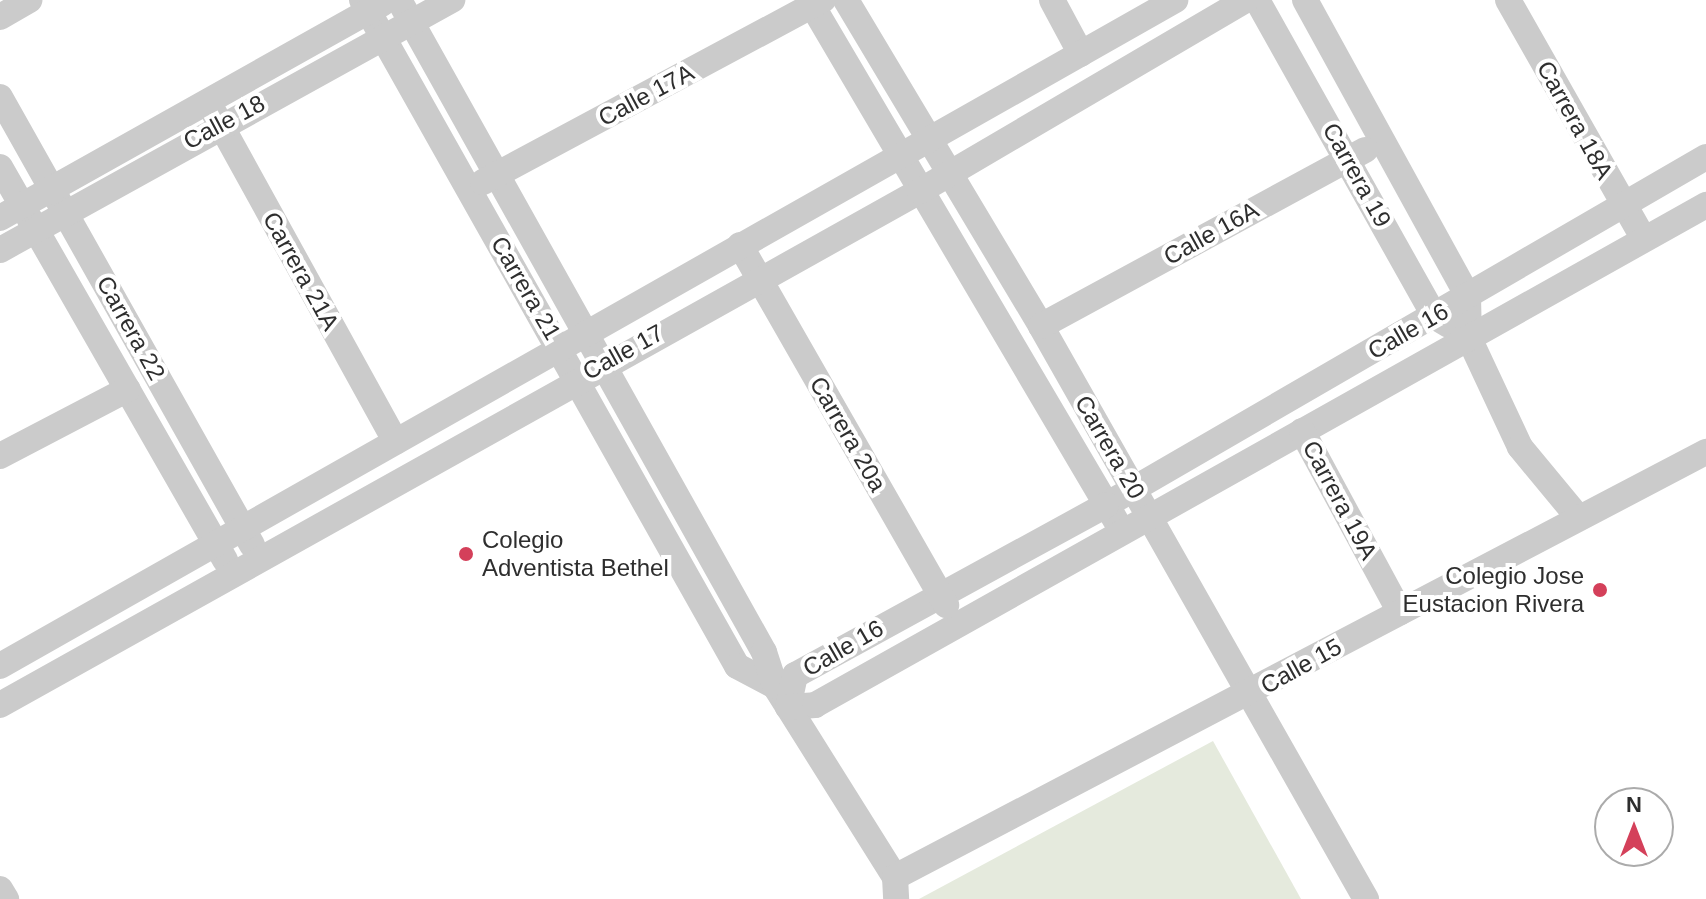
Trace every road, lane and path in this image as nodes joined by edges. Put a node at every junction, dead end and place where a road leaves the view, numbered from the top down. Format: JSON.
{"nodes":[{"id":1,"x":29,"y":0,"type":"edge"},
{"id":2,"x":452,"y":0,"type":"edge"},
{"id":3,"x":846,"y":0,"type":"edge"},
{"id":4,"x":1052,"y":0,"type":"edge"},
{"id":5,"x":1175,"y":0,"type":"edge"},
{"id":6,"x":1246,"y":0,"type":"edge"},
{"id":7,"x":1257,"y":0,"type":"edge"},
{"id":8,"x":1305,"y":0,"type":"edge"},
{"id":9,"x":1508,"y":0,"type":"edge"},
{"id":10,"x":815,"y":2,"type":"edge"},
{"id":11,"x":373,"y":4,"type":"edge"},
{"id":12,"x":405,"y":11,"type":"edge"},
{"id":13,"x":0,"y":17,"type":"edge"},
{"id":14,"x":384,"y":37,"type":"junction"},
{"id":15,"x":1081,"y":54,"type":"junction"},
{"id":16,"x":0,"y":97,"type":"edge"},
{"id":17,"x":214,"y":112,"type":"junction"},
{"id":18,"x":931,"y":141,"type":"junction"},
{"id":19,"x":1382,"y":142,"type":"junction"},
{"id":20,"x":1706,"y":157,"type":"edge"},
{"id":21,"x":900,"y":158,"type":"junction"},
{"id":22,"x":1348,"y":158,"type":"junction"},
{"id":23,"x":0,"y":167,"type":"edge"},
{"id":24,"x":950,"y":173,"type":"junction"},
{"id":25,"x":496,"y":175,"type":"junction"},
{"id":26,"x":52,"y":188,"type":"junction"},
{"id":27,"x":469,"y":189,"type":"junction"},
{"id":28,"x":920,"y":191,"type":"junction"},
{"id":29,"x":1706,"y":205,"type":"edge"},
{"id":30,"x":1623,"y":206,"type":"junction"},
{"id":31,"x":65,"y":211,"type":"junction"},
{"id":32,"x":10,"y":212,"type":"edge"},
{"id":33,"x":35,"y":231,"type":"junction"},
{"id":34,"x":1644,"y":239,"type":"junction"},
{"id":35,"x":740,"y":245,"type":"junction"},
{"id":36,"x":0,"y":250,"type":"edge"},
{"id":37,"x":758,"y":279,"type":"junction"},
{"id":38,"x":1468,"y":297,"type":"junction"},
{"id":39,"x":1434,"y":316,"type":"junction"},
{"id":40,"x":1041,"y":326,"type":"junction"},
{"id":41,"x":1469,"y":338,"type":"junction"},
{"id":42,"x":571,"y":343,"type":"junction"},
{"id":43,"x":600,"y":365,"type":"junction"},
{"id":44,"x":576,"y":378,"type":"junction"},
{"id":45,"x":128,"y":389,"type":"junction"},
{"id":46,"x":1302,"y":431,"type":"junction"},
{"id":47,"x":396,"y":442,"type":"junction"},
{"id":48,"x":1706,"y":452,"type":"edge"},
{"id":49,"x":0,"y":456,"type":"edge"},
{"id":50,"x":1133,"y":487,"type":"junction"},
{"id":51,"x":1106,"y":505,"type":"junction"},
{"id":52,"x":1150,"y":516,"type":"junction"},
{"id":53,"x":1577,"y":516,"type":"junction"},
{"id":54,"x":244,"y":530,"type":"junction"},
{"id":55,"x":1122,"y":531,"type":"junction"},
{"id":56,"x":217,"y":544,"type":"junction"},
{"id":57,"x":260,"y":559,"type":"junction"},
{"id":58,"x":233,"y":574,"type":"junction"},
{"id":59,"x":939,"y":593,"type":"junction"},
{"id":60,"x":1400,"y":612,"type":"junction"},
{"id":61,"x":955,"y":623,"type":"junction"},
{"id":62,"x":0,"y":666,"type":"edge"},
{"id":63,"x":1250,"y":694,"type":"junction"},
{"id":64,"x":781,"y":697,"type":"junction"},
{"id":65,"x":0,"y":705,"type":"edge"},
{"id":66,"x":895,"y":888,"type":"edge"},
{"id":67,"x":0,"y":889,"type":"edge"},
{"id":68,"x":6,"y":899,"type":"edge"},
{"id":69,"x":1366,"y":899,"type":"edge"}],
"edges":[{"from":1,"to":13,"type":"street"},
{"from":2,"to":12,"type":"street","name":"Calle 18"},
{"from":3,"to":18,"type":"street","name":"Carrera 20"},
{"from":4,"to":15,"type":"street"},
{"from":5,"to":15,"type":"street","name":"Calle 17"},
{"from":6,"to":24,"type":"street","name":"Calle 17"},
{"from":7,"to":22,"type":"street","name":"Carrera 19"},
{"from":8,"to":19,"type":"street","name":"Carrera 19"},
{"from":9,"to":30,"type":"street","name":"Carrera 18A"},
{"from":10,"to":21,"type":"street","name":"Carrera 20"},
{"from":10,"to":25,"type":"street","name":"Calle 17A"},
{"from":11,"to":14,"type":"street","name":"Carrera 21"},
{"from":11,"to":17,"type":"street","name":"Calle 18"},
{"from":12,"to":14,"type":"street","name":"Calle 18"},
{"from":12,"to":25,"type":"street","name":"Carrera 21"},
{"from":14,"to":17,"type":"street","name":"Calle 18"},
{"from":14,"to":27,"type":"street","name":"Carrera 21"},
{"from":15,"to":18,"type":"street","name":"Calle 17"},
{"from":16,"to":26,"type":"street","name":"Carrera 22"},
{"from":17,"to":26,"type":"street","name":"Calle 18"},
{"from":17,"to":31,"type":"street","name":"Calle 18"},
{"from":17,"to":47,"type":"street","name":"Carrera 21A"},
{"from":18,"to":21,"type":"street","name":"Calle 17"},
{"from":18,"to":24,"type":"street","name":"Carrera 20"},
{"from":19,"to":22,"type":"street","name":"Calle 16A"},
{"from":19,"to":38,"type":"street","name":"Carrera 19"},
{"from":20,"to":30,"type":"street","name":"Calle 16"},
{"from":21,"to":28,"type":"street","name":"Carrera 20"},
{"from":21,"to":35,"type":"street","name":"Calle 17"},
{"from":22,"to":39,"type":"street","name":"Carrera 19"},
{"from":22,"to":40,"type":"street","name":"Calle 16A"},
{"from":23,"to":32,"type":"street","name":"Carrera 22"},
{"from":24,"to":28,"type":"street","name":"Calle 17"},
{"from":24,"to":40,"type":"street","name":"Carrera 20"},
{"from":25,"to":27,"type":"street","name":"Calle 17A"},
{"from":25,"to":42,"type":"street","name":"Carrera 21"},
{"from":26,"to":31,"type":"street","name":"Carrera 22"},
{"from":26,"to":32,"type":"street","name":"Calle 18"},
{"from":27,"to":42,"type":"street","name":"Carrera 21"},
{"from":28,"to":37,"type":"street","name":"Calle 17"},
{"from":28,"to":51,"type":"street","name":"Carrera 20"},
{"from":29,"to":34,"type":"street","name":"Calle 16"},
{"from":30,"to":34,"type":"street","name":"Carrera 18A"},
{"from":30,"to":38,"type":"street","name":"Calle 16"},
{"from":31,"to":33,"type":"street","name":"Calle 18"},
{"from":31,"to":54,"type":"street","name":"Carrera 22"},
{"from":32,"to":33,"type":"street","name":"Carrera 22"},
{"from":33,"to":36,"type":"street","name":"Calle 18"},
{"from":33,"to":45,"type":"street","name":"Carrera 22"},
{"from":34,"to":41,"type":"street","name":"Calle 16"},
{"from":35,"to":37,"type":"street","name":"Carrera 20a"},
{"from":35,"to":42,"type":"street","name":"Calle 17"},
{"from":37,"to":43,"type":"street","name":"Calle 17"},
{"from":37,"to":59,"type":"street","name":"Carrera 20a"},
{"from":38,"to":39,"type":"street","name":"Calle 16"},
{"from":38,"to":41,"type":"street","name":"Carrera 19"},
{"from":39,"to":41,"type":"street","name":"Carrera 19"},
{"from":39,"to":50,"type":"street","name":"Calle 16"},
{"from":40,"to":50,"type":"street","name":"Carrera 20"},
{"from":41,"to":46,"type":"street","name":"Calle 16"},
{"from":41,"to":53,"type":"street","name":"Carrera 19"},
{"from":42,"to":43,"type":"street","name":"Carrera 21"},
{"from":42,"to":44,"type":"street","name":"Carrera 21"},
{"from":42,"to":47,"type":"street","name":"Calle 17"},
{"from":43,"to":44,"type":"street","name":"Calle 17"},
{"from":43,"to":64,"type":"street","name":"Carrera 21"},
{"from":44,"to":57,"type":"street","name":"Calle 17"},
{"from":44,"to":64,"type":"street","name":"Carrera 21"},
{"from":45,"to":49,"type":"street"},
{"from":45,"to":56,"type":"street","name":"Carrera 22"},
{"from":46,"to":52,"type":"street","name":"Calle 16"},
{"from":46,"to":60,"type":"street","name":"Carrera 19A"},
{"from":47,"to":54,"type":"street","name":"Calle 17"},
{"from":48,"to":53,"type":"street","name":"Calle 15"},
{"from":50,"to":51,"type":"street","name":"Calle 16"},
{"from":50,"to":52,"type":"street","name":"Carrera 20"},
{"from":51,"to":55,"type":"street","name":"Carrera 20"},
{"from":51,"to":59,"type":"street","name":"Calle 16"},
{"from":52,"to":55,"type":"street","name":"Calle 16"},
{"from":52,"to":63,"type":"street","name":"Carrera 20"},
{"from":53,"to":60,"type":"street","name":"Calle 15"},
{"from":54,"to":56,"type":"street","name":"Calle 17"},
{"from":54,"to":57,"type":"street","name":"Carrera 22"},
{"from":55,"to":61,"type":"street","name":"Calle 16"},
{"from":56,"to":58,"type":"street","name":"Carrera 22"},
{"from":56,"to":62,"type":"street","name":"Calle 17"},
{"from":57,"to":58,"type":"street","name":"Calle 17"},
{"from":58,"to":65,"type":"street","name":"Calle 17"},
{"from":59,"to":61,"type":"street","name":"Carrera 20a"},
{"from":59,"to":64,"type":"street","name":"Calle 16"},
{"from":60,"to":63,"type":"street","name":"Calle 15"},
{"from":61,"to":64,"type":"street","name":"Calle 16"},
{"from":63,"to":66,"type":"street","name":"Calle 15"},
{"from":63,"to":69,"type":"street","name":"Carrera 20"},
{"from":64,"to":66,"type":"street","name":"Carrera 21"},
{"from":67,"to":68,"type":"street"}]}
